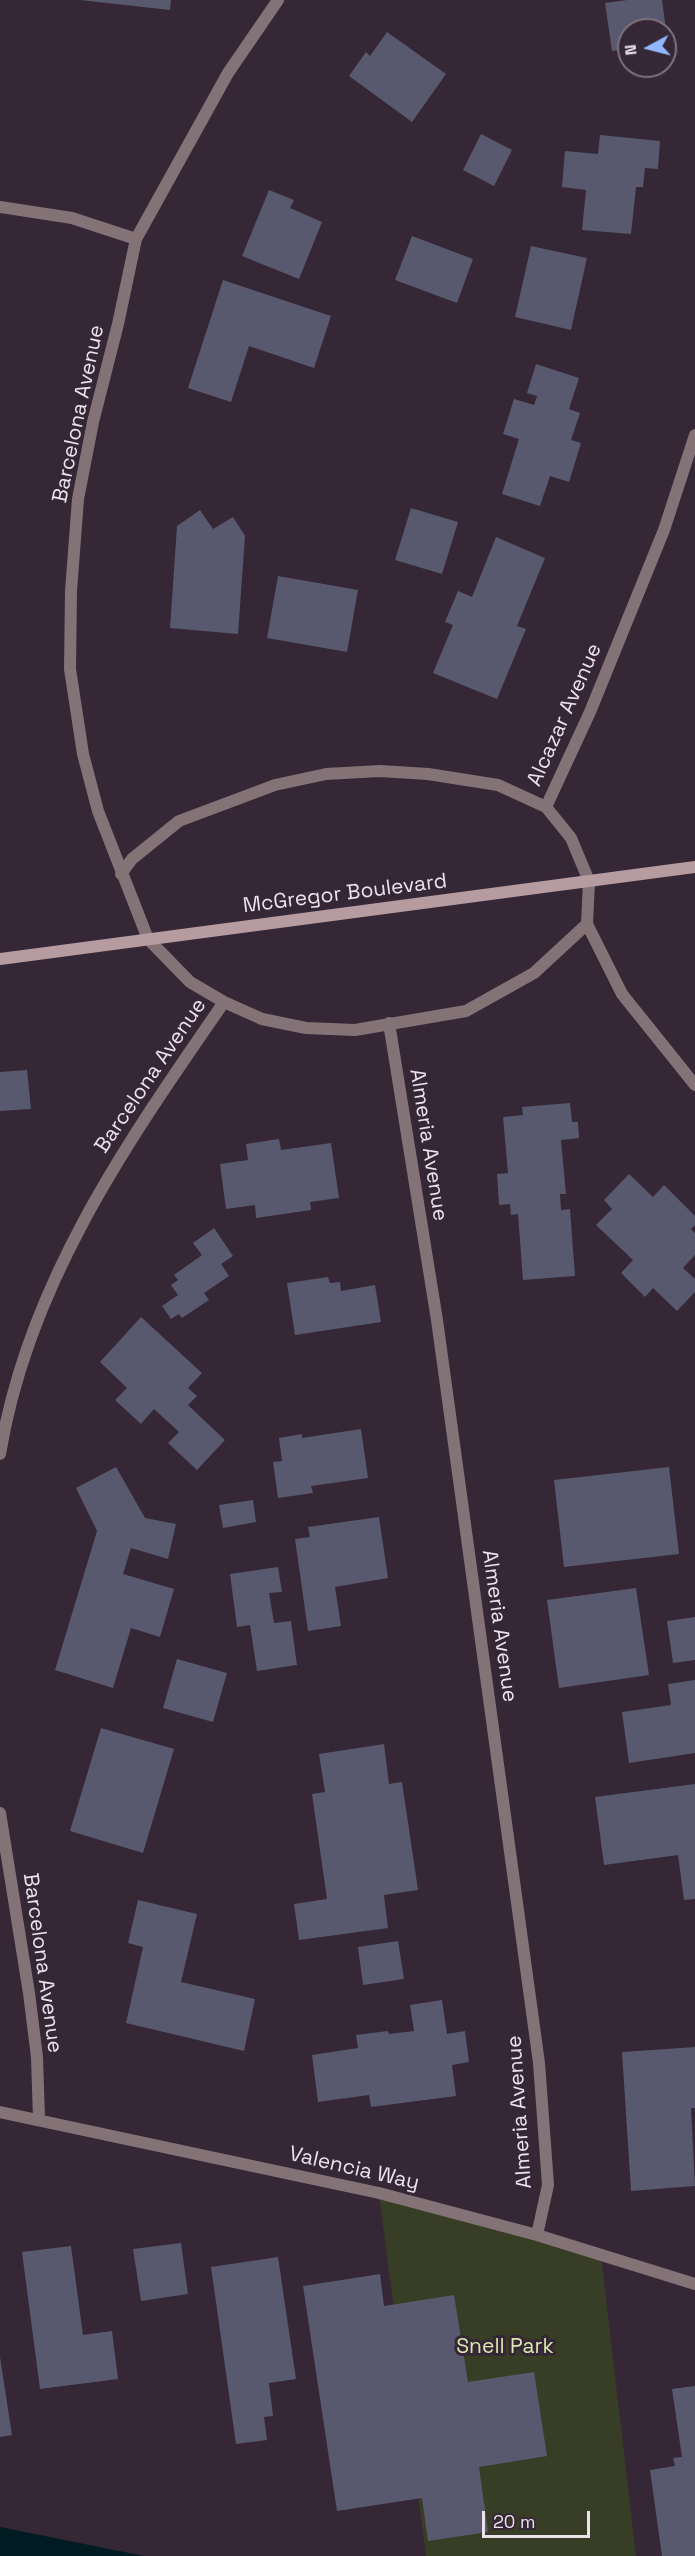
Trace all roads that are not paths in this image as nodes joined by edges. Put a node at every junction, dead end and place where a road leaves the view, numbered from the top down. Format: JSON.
{"nodes":[{"id":1,"x":278,"y":0,"type":"edge"},
{"id":2,"x":0,"y":207,"type":"edge"},
{"id":3,"x":136,"y":239,"type":"junction"},
{"id":4,"x":695,"y":435,"type":"edge"},
{"id":5,"x":546,"y":807,"type":"junction"},
{"id":6,"x":695,"y":867,"type":"edge"},
{"id":7,"x":121,"y":874,"type":"junction"},
{"id":8,"x":589,"y":881,"type":"junction"},
{"id":9,"x":587,"y":924,"type":"junction"},
{"id":10,"x":148,"y":939,"type":"junction"},
{"id":11,"x":0,"y":959,"type":"edge"},
{"id":12,"x":224,"y":1002,"type":"junction"},
{"id":13,"x":389,"y":1023,"type":"junction"},
{"id":14,"x":695,"y":1085,"type":"edge"},
{"id":15,"x":0,"y":1454,"type":"edge"},
{"id":16,"x":0,"y":1813,"type":"edge"},
{"id":17,"x":0,"y":2112,"type":"edge"},
{"id":18,"x":39,"y":2119,"type":"junction"},
{"id":19,"x":537,"y":2235,"type":"junction"},
{"id":20,"x":695,"y":2284,"type":"edge"}],
"edges":[{"from":1,"to":3,"type":"street","name":"Barcelona Avenue"},
{"from":2,"to":3,"type":"street"},
{"from":3,"to":7,"type":"street","name":"Barcelona Avenue"},
{"from":4,"to":5,"type":"street","name":"Alcazar Avenue"},
{"from":5,"to":7,"type":"street"},
{"from":5,"to":8,"type":"street","name":"Alcazar Avenue"},
{"from":6,"to":8,"type":"main road","name":"McGregor Boulevard"},
{"from":7,"to":10,"type":"street","name":"Barcelona Avenue"},
{"from":8,"to":9,"type":"street","name":"Alcazar Avenue"},
{"from":8,"to":10,"type":"main road","name":"McGregor Boulevard"},
{"from":9,"to":13,"type":"street"},
{"from":9,"to":14,"type":"street","name":"Alcazar Avenue"},
{"from":10,"to":11,"type":"main road","name":"McGregor Boulevard"},
{"from":10,"to":12,"type":"street","name":"Barcelona Avenue"},
{"from":12,"to":13,"type":"street"},
{"from":12,"to":15,"type":"street","name":"Barcelona Avenue"},
{"from":13,"to":19,"type":"street","name":"Almeria Avenue"},
{"from":16,"to":18,"type":"street","name":"Barcelona Avenue"},
{"from":17,"to":18,"type":"street","name":"Valencia Way"},
{"from":18,"to":19,"type":"street","name":"Valencia Way"},
{"from":19,"to":20,"type":"street","name":"Valencia Way"}]}
